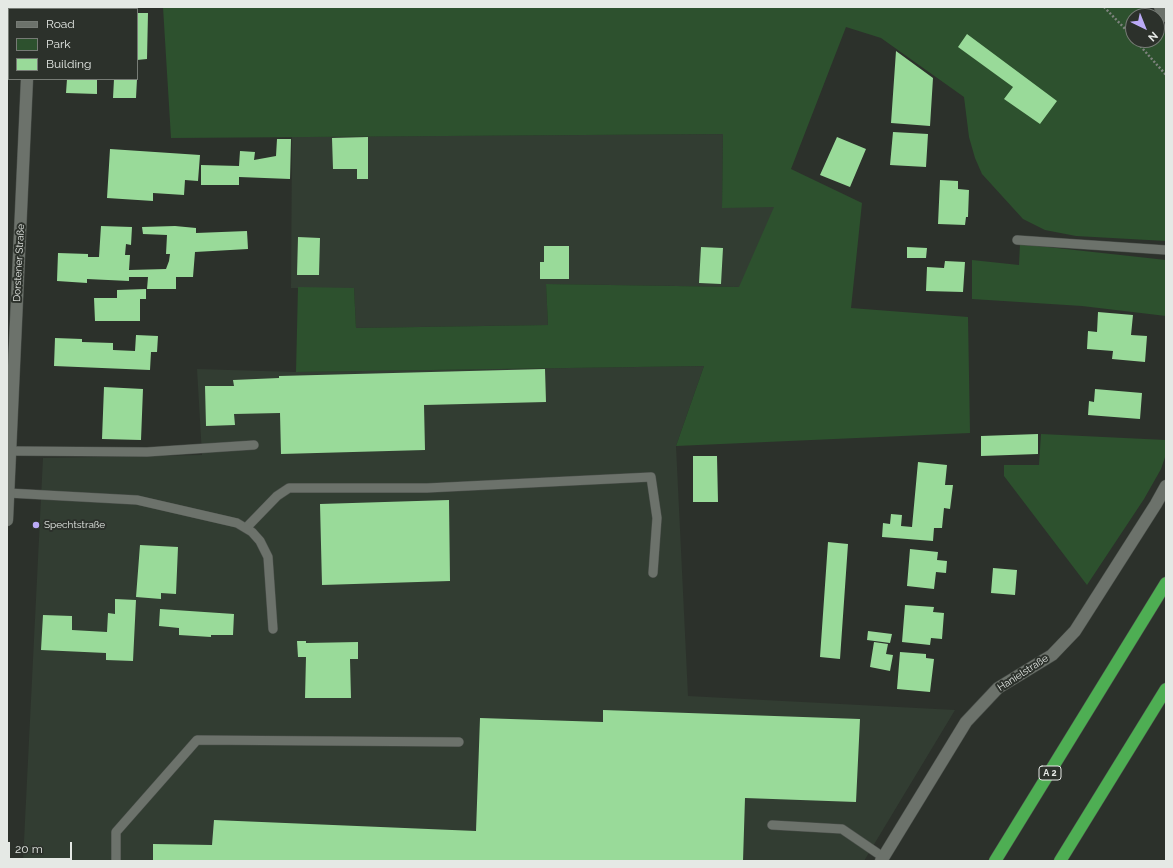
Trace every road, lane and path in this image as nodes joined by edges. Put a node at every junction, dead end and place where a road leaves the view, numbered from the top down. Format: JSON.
{"nodes":[{"id":1,"x":1104,"y":7,"type":"edge"},
{"id":2,"x":1160,"y":7,"type":"edge"},
{"id":3,"x":1166,"y":16,"type":"edge"},
{"id":4,"x":1125,"y":29,"type":"edge"},
{"id":5,"x":1142,"y":48,"type":"edge"},
{"id":6,"x":1166,"y":75,"type":"edge"},
{"id":7,"x":27,"y":80,"type":"edge"},
{"id":8,"x":1017,"y":240,"type":"dead end"},
{"id":9,"x":1166,"y":250,"type":"edge"},
{"id":10,"x":254,"y":445,"type":"dead end"},
{"id":11,"x":11,"y":451,"type":"junction"},
{"id":12,"x":8,"y":471,"type":"edge"},
{"id":13,"x":1166,"y":486,"type":"edge"},
{"id":14,"x":8,"y":493,"type":"junction"},
{"id":15,"x":7,"y":520,"type":"edge"},
{"id":16,"x":246,"y":528,"type":"junction"},
{"id":17,"x":653,"y":574,"type":"dead end"},
{"id":18,"x":1166,"y":583,"type":"edge"},
{"id":19,"x":273,"y":629,"type":"dead end"},
{"id":20,"x":1166,"y":689,"type":"edge"},
{"id":21,"x":459,"y":742,"type":"dead end"},
{"id":22,"x":772,"y":825,"type":"dead end"},
{"id":23,"x":882,"y":859,"type":"edge"},
{"id":24,"x":116,"y":861,"type":"edge"},
{"id":25,"x":995,"y":861,"type":"edge"},
{"id":26,"x":1060,"y":861,"type":"edge"}],
"edges":[{"from":1,"to":4,"type":"path"},
{"from":2,"to":3,"type":"street"},
{"from":5,"to":6,"type":"path"},
{"from":7,"to":11,"type":"street","name":"Dorstener Straße"},
{"from":8,"to":9,"type":"lane"},
{"from":10,"to":11,"type":"lane"},
{"from":11,"to":12,"type":"street","name":"Dorstener Straße"},
{"from":12,"to":14,"type":"street","name":"Dorstener Straße"},
{"from":13,"to":23,"type":"street","name":"Hanielstraße"},
{"from":14,"to":15,"type":"street","name":"Dorstener Straße"},
{"from":14,"to":16,"type":"lane"},
{"from":16,"to":17,"type":"lane"},
{"from":16,"to":19,"type":"lane"},
{"from":18,"to":25,"type":"highway","number":"A 2"},
{"from":20,"to":26,"type":"highway"},
{"from":21,"to":24,"type":"lane"},
{"from":22,"to":23,"type":"lane"}]}
